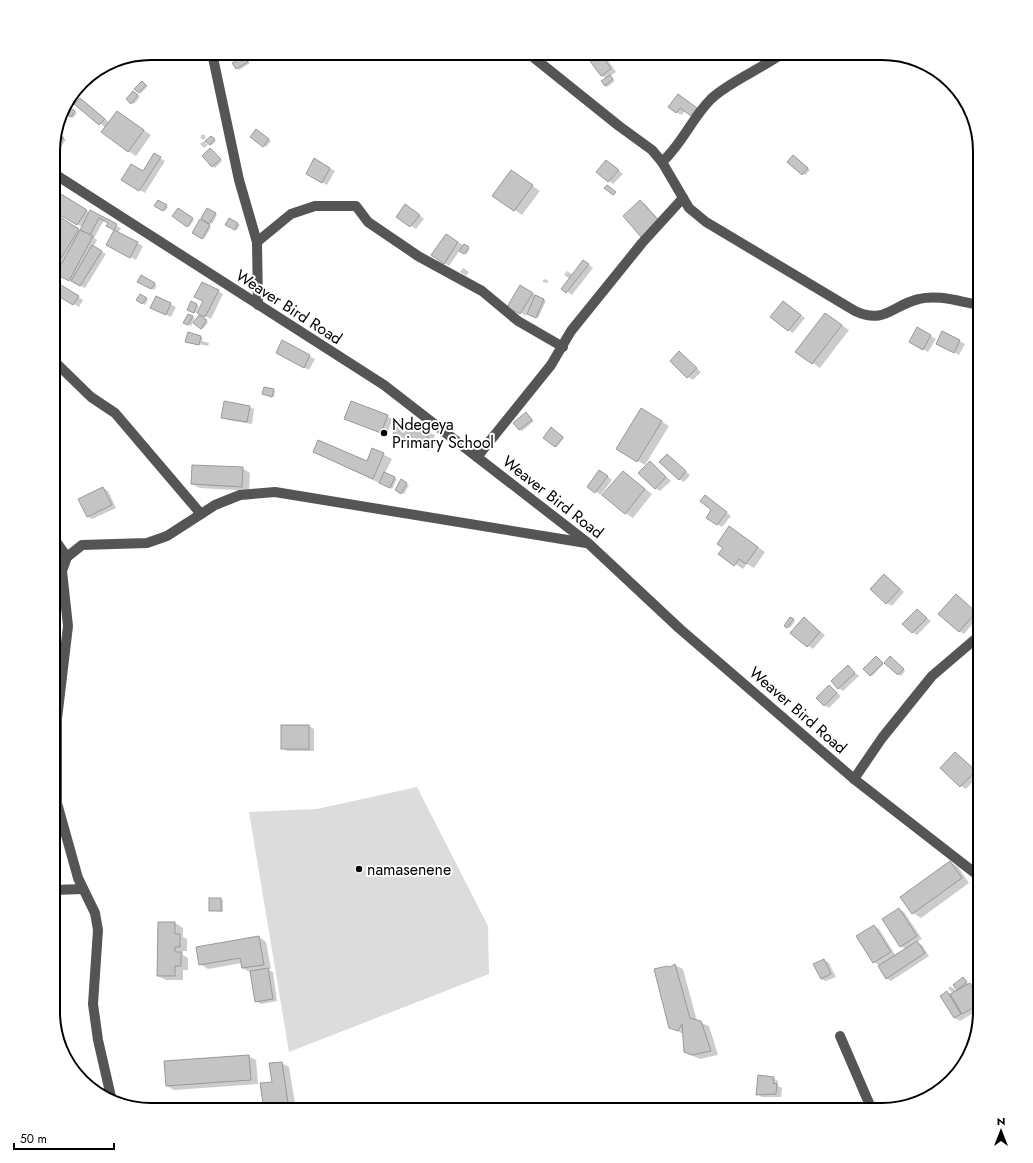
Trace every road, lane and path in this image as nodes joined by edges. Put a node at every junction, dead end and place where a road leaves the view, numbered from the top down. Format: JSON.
{"nodes":[{"id":1,"x":213,"y":60,"type":"edge"},
{"id":2,"x":537,"y":60,"type":"edge"},
{"id":3,"x":771,"y":60,"type":"edge"},
{"id":4,"x":662,"y":162,"type":"junction"},
{"id":5,"x":60,"y":178,"type":"edge"},
{"id":6,"x":683,"y":198,"type":"junction"},
{"id":7,"x":257,"y":242,"type":"junction"},
{"id":8,"x":973,"y":304,"type":"edge"},
{"id":9,"x":258,"y":305,"type":"junction"},
{"id":10,"x":562,"y":347,"type":"junction"},
{"id":11,"x":60,"y":367,"type":"edge"},
{"id":12,"x":477,"y":457,"type":"junction"},
{"id":13,"x":202,"y":514,"type":"junction"},
{"id":14,"x":588,"y":543,"type":"junction"},
{"id":15,"x":60,"y":547,"type":"edge"},
{"id":16,"x":67,"y":557,"type":"junction"},
{"id":17,"x":973,"y":642,"type":"edge"},
{"id":18,"x":60,"y":694,"type":"edge"},
{"id":19,"x":854,"y":779,"type":"junction"},
{"id":20,"x":60,"y":814,"type":"edge"},
{"id":21,"x":973,"y":872,"type":"edge"},
{"id":22,"x":83,"y":888,"type":"junction"},
{"id":23,"x":60,"y":890,"type":"edge"},
{"id":24,"x":840,"y":1036,"type":"dead end"},
{"id":25,"x":110,"y":1094,"type":"edge"},
{"id":26,"x":869,"y":1103,"type":"edge"}],
"edges":[{"from":1,"to":7,"type":"street"},
{"from":2,"to":4,"type":"street"},
{"from":3,"to":4,"type":"street"},
{"from":4,"to":6,"type":"street"},
{"from":5,"to":9,"type":"street","name":"Weaver Bird Road"},
{"from":6,"to":8,"type":"street"},
{"from":6,"to":10,"type":"street"},
{"from":7,"to":9,"type":"street"},
{"from":7,"to":10,"type":"street"},
{"from":9,"to":12,"type":"street","name":"Weaver Bird Road"},
{"from":10,"to":12,"type":"street"},
{"from":11,"to":13,"type":"street"},
{"from":12,"to":14,"type":"street","name":"Weaver Bird Road"},
{"from":13,"to":14,"type":"street"},
{"from":13,"to":16,"type":"street"},
{"from":14,"to":19,"type":"street","name":"Weaver Bird Road"},
{"from":15,"to":16,"type":"street"},
{"from":16,"to":18,"type":"street"},
{"from":17,"to":19,"type":"street"},
{"from":19,"to":21,"type":"street","name":"Weaver Bird Road"},
{"from":20,"to":22,"type":"street"},
{"from":22,"to":23,"type":"street"},
{"from":22,"to":25,"type":"street"},
{"from":24,"to":26,"type":"street"}]}
